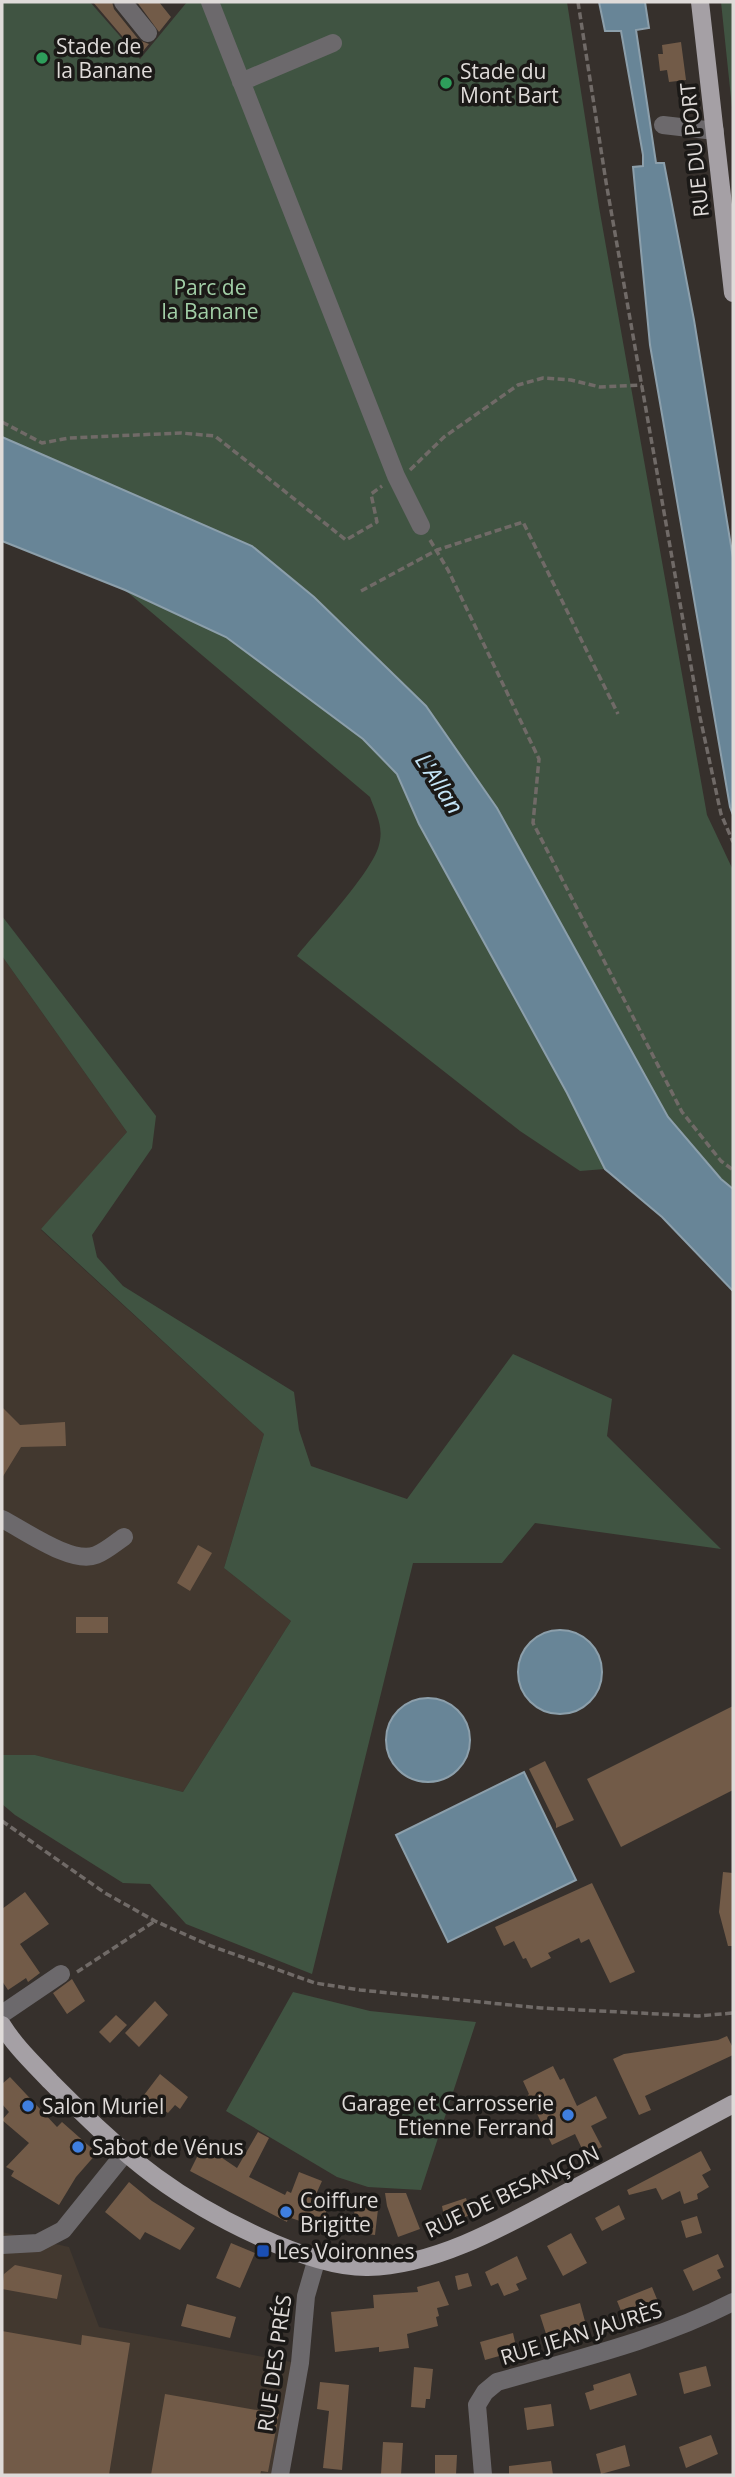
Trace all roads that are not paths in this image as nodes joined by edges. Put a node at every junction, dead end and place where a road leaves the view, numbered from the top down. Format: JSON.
{"nodes":[{"id":1,"x":123,"y":2,"type":"edge"},
{"id":2,"x":210,"y":2,"type":"edge"},
{"id":3,"x":700,"y":2,"type":"edge"},
{"id":4,"x":148,"y":33,"type":"dead end"},
{"id":5,"x":333,"y":43,"type":"dead end"},
{"id":6,"x":242,"y":82,"type":"junction"},
{"id":7,"x":663,"y":125,"type":"dead end"},
{"id":8,"x":715,"y":131,"type":"junction"},
{"id":9,"x":733,"y":293,"type":"edge"},
{"id":10,"x":421,"y":526,"type":"road end"},
{"id":11,"x":2,"y":1518,"type":"edge"},
{"id":12,"x":124,"y":1537,"type":"dead end"},
{"id":13,"x":61,"y":1975,"type":"road end"},
{"id":14,"x":2,"y":2014,"type":"edge"},
{"id":15,"x":4,"y":2032,"type":"edge"},
{"id":16,"x":733,"y":2104,"type":"edge"},
{"id":17,"x":125,"y":2154,"type":"junction"},
{"id":18,"x":2,"y":2245,"type":"edge"},
{"id":19,"x":317,"y":2258,"type":"junction"},
{"id":20,"x":733,"y":2302,"type":"edge"},
{"id":21,"x":280,"y":2475,"type":"edge"},
{"id":22,"x":483,"y":2475,"type":"edge"}],
"edges":[{"from":1,"to":4,"type":"street"},
{"from":2,"to":6,"type":"street"},
{"from":3,"to":8,"type":"main road","name":"RUE DU PORT"},
{"from":5,"to":6,"type":"street"},
{"from":6,"to":10,"type":"street"},
{"from":7,"to":8,"type":"street"},
{"from":8,"to":9,"type":"main road","name":"RUE DU PORT"},
{"from":11,"to":12,"type":"street"},
{"from":13,"to":14,"type":"street"},
{"from":15,"to":17,"type":"main road","name":"RUE DE BESANÇON"},
{"from":16,"to":19,"type":"main road","name":"RUE DE BESANÇON"},
{"from":17,"to":18,"type":"street"},
{"from":17,"to":19,"type":"main road","name":"RUE DE BESANÇON"},
{"from":19,"to":21,"type":"street","name":"RUE DES PRÉS"},
{"from":20,"to":22,"type":"street","name":"RUE JEAN JAURÈS"}]}
